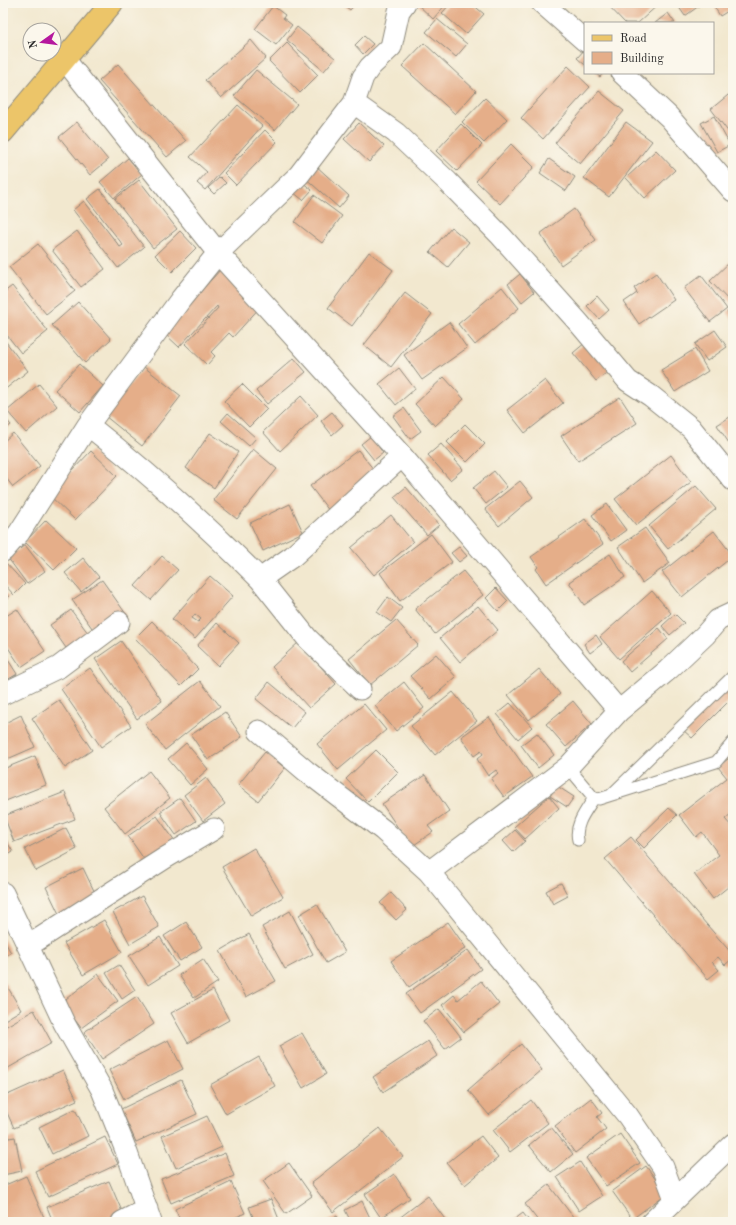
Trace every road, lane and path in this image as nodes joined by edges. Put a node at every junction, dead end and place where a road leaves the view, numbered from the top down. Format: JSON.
{"nodes":[{"id":1,"x":112,"y":3,"type":"edge"},
{"id":2,"x":405,"y":3,"type":"edge"},
{"id":3,"x":542,"y":3,"type":"edge"},
{"id":4,"x":584,"y":39,"type":"edge"},
{"id":5,"x":65,"y":60,"type":"junction"},
{"id":6,"x":623,"y":74,"type":"edge"},
{"id":7,"x":354,"y":103,"type":"junction"},
{"id":8,"x":3,"y":132,"type":"edge"},
{"id":9,"x":733,"y":191,"type":"edge"},
{"id":10,"x":218,"y":253,"type":"junction"},
{"id":11,"x":88,"y":425,"type":"junction"},
{"id":12,"x":402,"y":456,"type":"junction"},
{"id":13,"x":733,"y":480,"type":"edge"},
{"id":14,"x":3,"y":551,"type":"edge"},
{"id":15,"x":260,"y":579,"type":"junction"},
{"id":16,"x":733,"y":613,"type":"edge"},
{"id":17,"x":119,"y":622,"type":"dead end"},
{"id":18,"x":733,"y":676,"type":"edge"},
{"id":19,"x":360,"y":689,"type":"dead end"},
{"id":20,"x":3,"y":694,"type":"edge"},
{"id":21,"x":618,"y":711,"type":"junction"},
{"id":22,"x":259,"y":731,"type":"dead end"},
{"id":23,"x":733,"y":742,"type":"edge"},
{"id":24,"x":568,"y":767,"type":"junction"},
{"id":25,"x":610,"y":796,"type":"junction"},
{"id":26,"x":594,"y":798,"type":"junction"},
{"id":27,"x":214,"y":829,"type":"dead end"},
{"id":28,"x":578,"y":840,"type":"dead end"},
{"id":29,"x":429,"y":872,"type":"junction"},
{"id":30,"x":3,"y":893,"type":"edge"},
{"id":31,"x":28,"y":946,"type":"junction"},
{"id":32,"x":733,"y":1144,"type":"edge"},
{"id":33,"x":675,"y":1199,"type":"junction"},
{"id":34,"x":149,"y":1215,"type":"edge"},
{"id":35,"x":122,"y":1222,"type":"edge"},
{"id":36,"x":652,"y":1222,"type":"edge"}],
"edges":[{"from":1,"to":5,"type":"main road"},
{"from":2,"to":7,"type":"street"},
{"from":3,"to":4,"type":"street"},
{"from":5,"to":8,"type":"main road"},
{"from":5,"to":10,"type":"street"},
{"from":6,"to":9,"type":"street"},
{"from":7,"to":10,"type":"street"},
{"from":7,"to":13,"type":"street"},
{"from":10,"to":11,"type":"street"},
{"from":10,"to":12,"type":"street"},
{"from":11,"to":14,"type":"street"},
{"from":11,"to":15,"type":"street"},
{"from":12,"to":15,"type":"street"},
{"from":12,"to":21,"type":"street"},
{"from":15,"to":19,"type":"street"},
{"from":16,"to":21,"type":"street"},
{"from":17,"to":20,"type":"street"},
{"from":18,"to":25,"type":"lane"},
{"from":21,"to":24,"type":"street"},
{"from":22,"to":29,"type":"street"},
{"from":23,"to":25,"type":"lane"},
{"from":24,"to":26,"type":"lane"},
{"from":24,"to":29,"type":"street"},
{"from":25,"to":26,"type":"lane"},
{"from":26,"to":28,"type":"lane"},
{"from":27,"to":31,"type":"street"},
{"from":29,"to":33,"type":"street"},
{"from":30,"to":31,"type":"street"},
{"from":31,"to":34,"type":"street"},
{"from":32,"to":33,"type":"street"},
{"from":33,"to":36,"type":"street"},
{"from":34,"to":35,"type":"street"}]}
